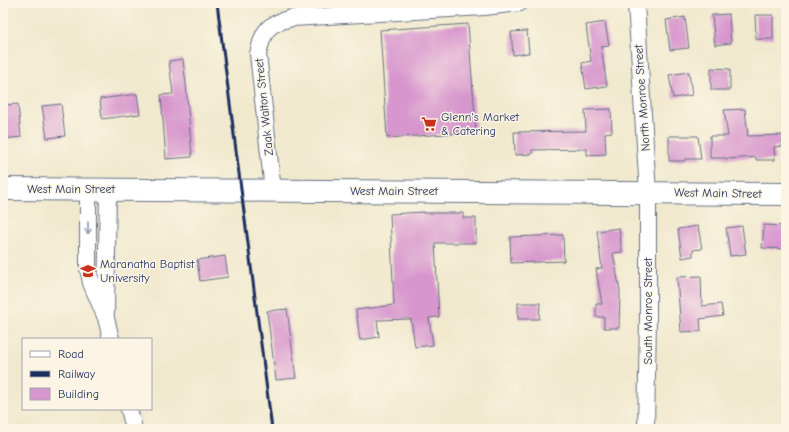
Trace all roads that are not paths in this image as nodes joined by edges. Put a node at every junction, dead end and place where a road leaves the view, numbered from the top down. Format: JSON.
{"nodes":[{"id":1,"x":520,"y":3,"type":"edge"},
{"id":2,"x":636,"y":3,"type":"edge"},
{"id":3,"x":3,"y":189,"type":"edge"},
{"id":4,"x":98,"y":189,"type":"junction"},
{"id":5,"x":273,"y":191,"type":"junction"},
{"id":6,"x":648,"y":193,"type":"junction"},
{"id":7,"x":786,"y":194,"type":"edge"},
{"id":8,"x":111,"y":338,"type":"edge"},
{"id":9,"x":129,"y":410,"type":"edge"},
{"id":10,"x":134,"y":429,"type":"edge"},
{"id":11,"x":646,"y":429,"type":"edge"}],
"edges":[{"from":1,"to":5,"type":"street","name":"Zaak Walton Street"},
{"from":2,"to":6,"type":"street","name":"North Monroe Street"},
{"from":3,"to":4,"type":"main road","name":"West Main Street"},
{"from":4,"to":5,"type":"main road","name":"West Main Street"},
{"from":4,"to":8,"type":"street"},
{"from":5,"to":6,"type":"main road","name":"West Main Street"},
{"from":6,"to":7,"type":"main road","name":"West Main Street"},
{"from":6,"to":11,"type":"street","name":"South Monroe Street"},
{"from":9,"to":10,"type":"street"}]}
